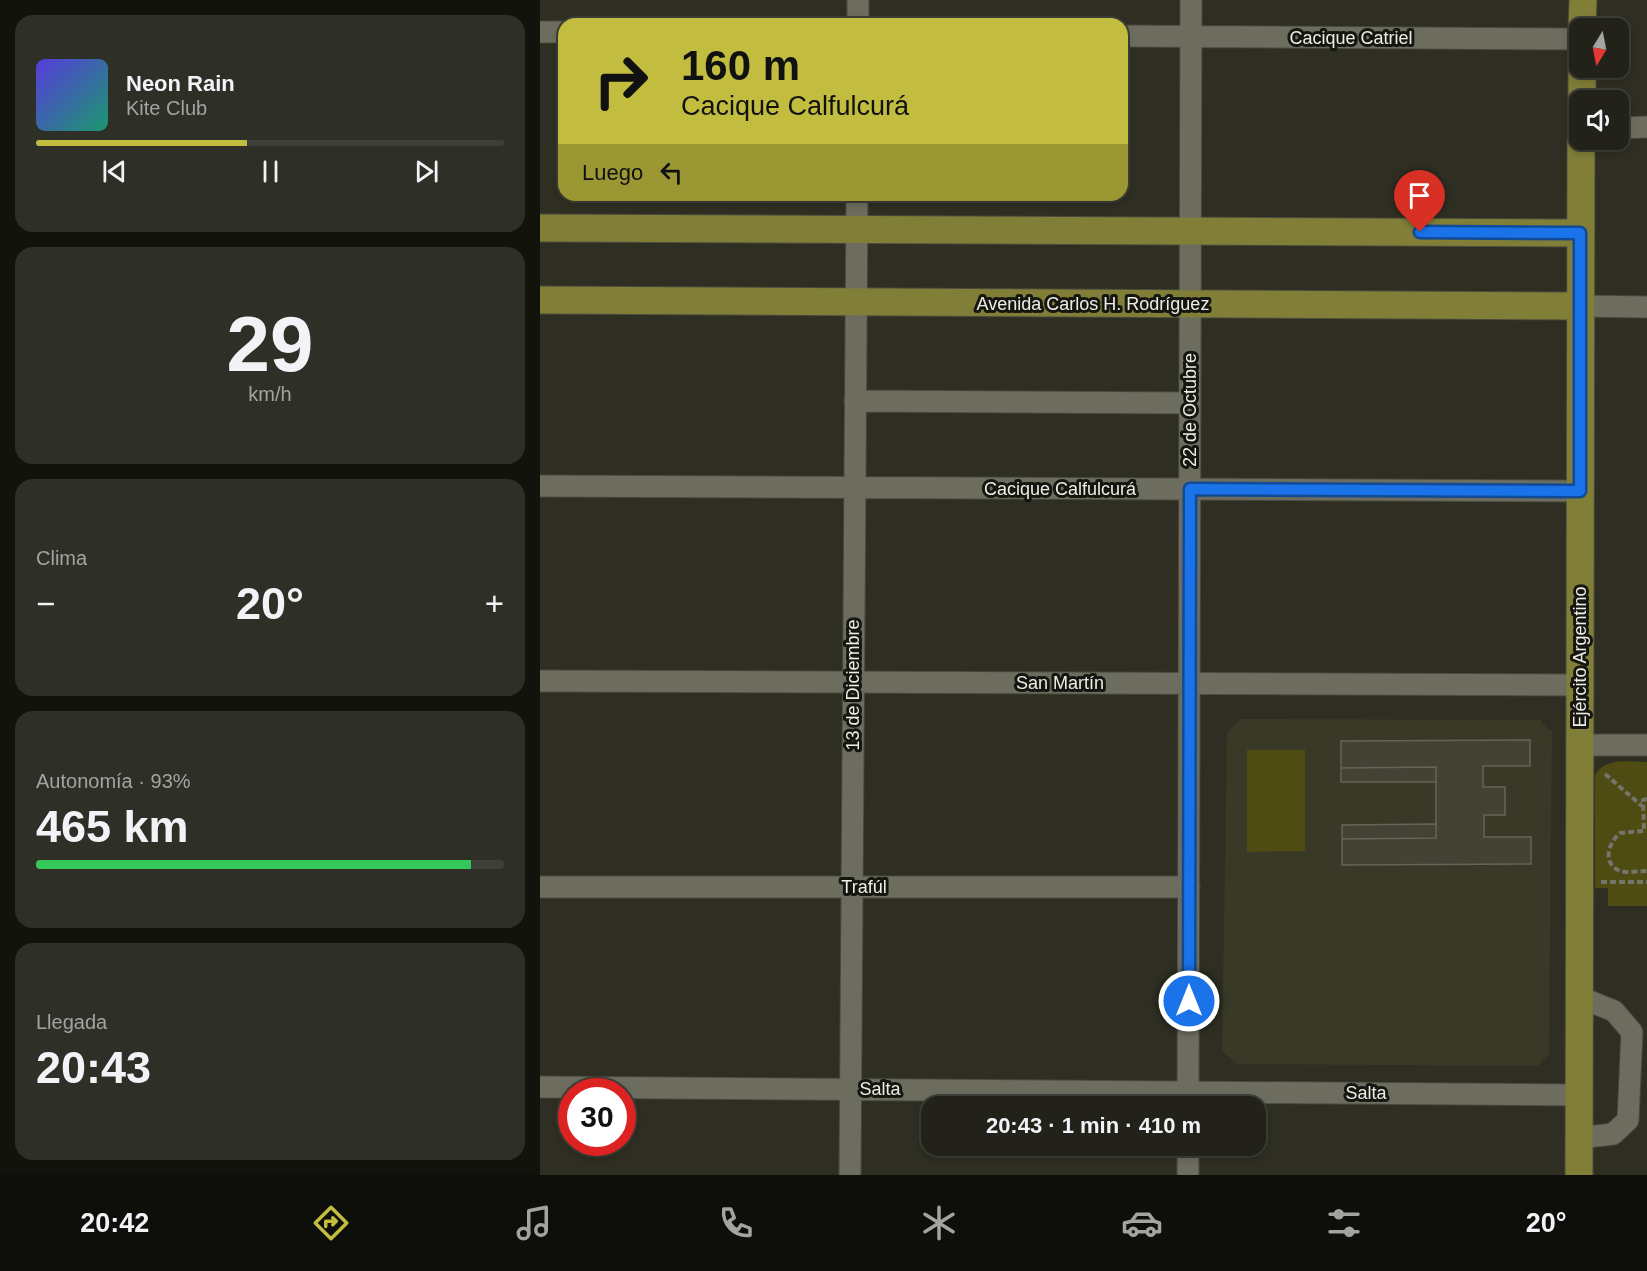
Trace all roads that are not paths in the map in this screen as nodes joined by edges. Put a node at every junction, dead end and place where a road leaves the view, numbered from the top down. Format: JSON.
{"nodes":[{"id":1,"x":858,"y":0,"type":"edge"},
{"id":2,"x":1191,"y":0,"type":"edge"},
{"id":3,"x":1583,"y":0,"type":"edge"},
{"id":4,"x":858,"y":18,"type":"edge"},
{"id":5,"x":1582,"y":18,"type":"edge"},
{"id":6,"x":540,"y":32,"type":"edge"},
{"id":7,"x":558,"y":32,"type":"edge"},
{"id":8,"x":1128,"y":36,"type":"edge"},
{"id":9,"x":1191,"y":37,"type":"junction"},
{"id":10,"x":1569,"y":39,"type":"edge"},
{"id":11,"x":1647,"y":127,"type":"edge"},
{"id":12,"x":1629,"y":128,"type":"edge"},
{"id":13,"x":1581,"y":150,"type":"edge"},
{"id":14,"x":857,"y":201,"type":"edge"},
{"id":15,"x":540,"y":228,"type":"edge"},
{"id":16,"x":856,"y":229,"type":"junction"},
{"id":17,"x":1191,"y":231,"type":"junction"},
{"id":18,"x":1580,"y":233,"type":"junction"},
{"id":19,"x":540,"y":300,"type":"edge"},
{"id":20,"x":856,"y":302,"type":"junction"},
{"id":21,"x":1191,"y":304,"type":"junction"},
{"id":22,"x":1580,"y":306,"type":"junction"},
{"id":23,"x":1647,"y":307,"type":"edge"},
{"id":24,"x":855,"y":401,"type":"junction"},
{"id":25,"x":1190,"y":403,"type":"junction"},
{"id":26,"x":540,"y":486,"type":"edge"},
{"id":27,"x":855,"y":488,"type":"junction"},
{"id":28,"x":1190,"y":489,"type":"junction"},
{"id":29,"x":1580,"y":491,"type":"junction"},
{"id":30,"x":540,"y":681,"type":"edge"},
{"id":31,"x":854,"y":683,"type":"junction"},
{"id":32,"x":1189,"y":684,"type":"junction"},
{"id":33,"x":1580,"y":685,"type":"junction"},
{"id":34,"x":1580,"y":745,"type":"junction"},
{"id":35,"x":1647,"y":745,"type":"edge"},
{"id":36,"x":540,"y":887,"type":"edge"},
{"id":37,"x":852,"y":887,"type":"junction"},
{"id":38,"x":1189,"y":887,"type":"junction"},
{"id":39,"x":1579,"y":997,"type":"junction"},
{"id":40,"x":540,"y":1087,"type":"edge"},
{"id":41,"x":851,"y":1089,"type":"junction"},
{"id":42,"x":1579,"y":1095,"type":"junction"},
{"id":43,"x":1087,"y":1096,"type":"edge"},
{"id":44,"x":1188,"y":1096,"type":"edge"},
{"id":45,"x":1266,"y":1098,"type":"edge"},
{"id":46,"x":1579,"y":1138,"type":"junction"},
{"id":47,"x":1188,"y":1156,"type":"edge"},
{"id":48,"x":850,"y":1175,"type":"edge"},
{"id":49,"x":1188,"y":1175,"type":"edge"},
{"id":50,"x":1579,"y":1175,"type":"edge"}],
"edges":[{"from":1,"to":4,"type":"street"},
{"from":2,"to":9,"type":"street","name":"22 de Octubre"},
{"from":3,"to":5,"type":"main road"},
{"from":6,"to":7,"type":"street"},
{"from":8,"to":9,"type":"street","name":"Cacique Catriel"},
{"from":9,"to":10,"type":"street","name":"Cacique Catriel"},
{"from":9,"to":17,"type":"street","name":"22 de Octubre"},
{"from":11,"to":12,"type":"street"},
{"from":13,"to":18,"type":"main road","name":"Ejército Argentino"},
{"from":14,"to":16,"type":"street","name":"13 de Diciembre"},
{"from":15,"to":16,"type":"main road"},
{"from":16,"to":17,"type":"main road"},
{"from":16,"to":20,"type":"street","name":"13 de Diciembre"},
{"from":17,"to":18,"type":"main road"},
{"from":17,"to":21,"type":"street","name":"22 de Octubre"},
{"from":18,"to":22,"type":"main road","name":"Ejército Argentino"},
{"from":19,"to":20,"type":"main road","name":"Avenida Carlos H. Rodríguez"},
{"from":20,"to":21,"type":"main road","name":"Avenida Carlos H. Rodríguez"},
{"from":20,"to":24,"type":"street","name":"13 de Diciembre"},
{"from":21,"to":22,"type":"main road","name":"Avenida Carlos H. Rodríguez"},
{"from":21,"to":25,"type":"street","name":"22 de Octubre"},
{"from":22,"to":23,"type":"street","name":"Avenida Carlos H. Rodríguez"},
{"from":22,"to":29,"type":"main road","name":"Ejército Argentino"},
{"from":24,"to":25,"type":"street"},
{"from":24,"to":27,"type":"street","name":"13 de Diciembre"},
{"from":25,"to":28,"type":"street","name":"22 de Octubre"},
{"from":26,"to":27,"type":"street","name":"Cacique Calfulcurá"},
{"from":27,"to":28,"type":"street","name":"Cacique Calfulcurá"},
{"from":27,"to":31,"type":"street","name":"13 de Diciembre"},
{"from":28,"to":29,"type":"street","name":"Cacique Calfulcurá"},
{"from":28,"to":32,"type":"street","name":"22 de Octubre"},
{"from":29,"to":33,"type":"main road","name":"Ejército Argentino"},
{"from":30,"to":31,"type":"street","name":"San Martín"},
{"from":31,"to":32,"type":"street","name":"San Martín"},
{"from":31,"to":37,"type":"street","name":"13 de Diciembre"},
{"from":32,"to":33,"type":"street","name":"San Martín"},
{"from":32,"to":38,"type":"street","name":"22 de Octubre"},
{"from":33,"to":34,"type":"main road","name":"Ejército Argentino"},
{"from":34,"to":35,"type":"street"},
{"from":34,"to":39,"type":"main road","name":"Ejército Argentino"},
{"from":36,"to":37,"type":"street","name":"Trafúl"},
{"from":37,"to":38,"type":"street","name":"Trafúl"},
{"from":37,"to":41,"type":"street","name":"13 de Diciembre"},
{"from":38,"to":44,"type":"street","name":"22 de Octubre"},
{"from":39,"to":42,"type":"main road","name":"Ejército Argentino"},
{"from":39,"to":46,"type":"street"},
{"from":40,"to":41,"type":"street","name":"Salta"},
{"from":41,"to":43,"type":"street","name":"Salta"},
{"from":41,"to":48,"type":"street","name":"13 de Diciembre"},
{"from":42,"to":45,"type":"street","name":"Salta"},
{"from":42,"to":46,"type":"main road","name":"Ejército Argentino"},
{"from":46,"to":50,"type":"main road","name":"Ejército Argentino"},
{"from":47,"to":49,"type":"street"}]}
